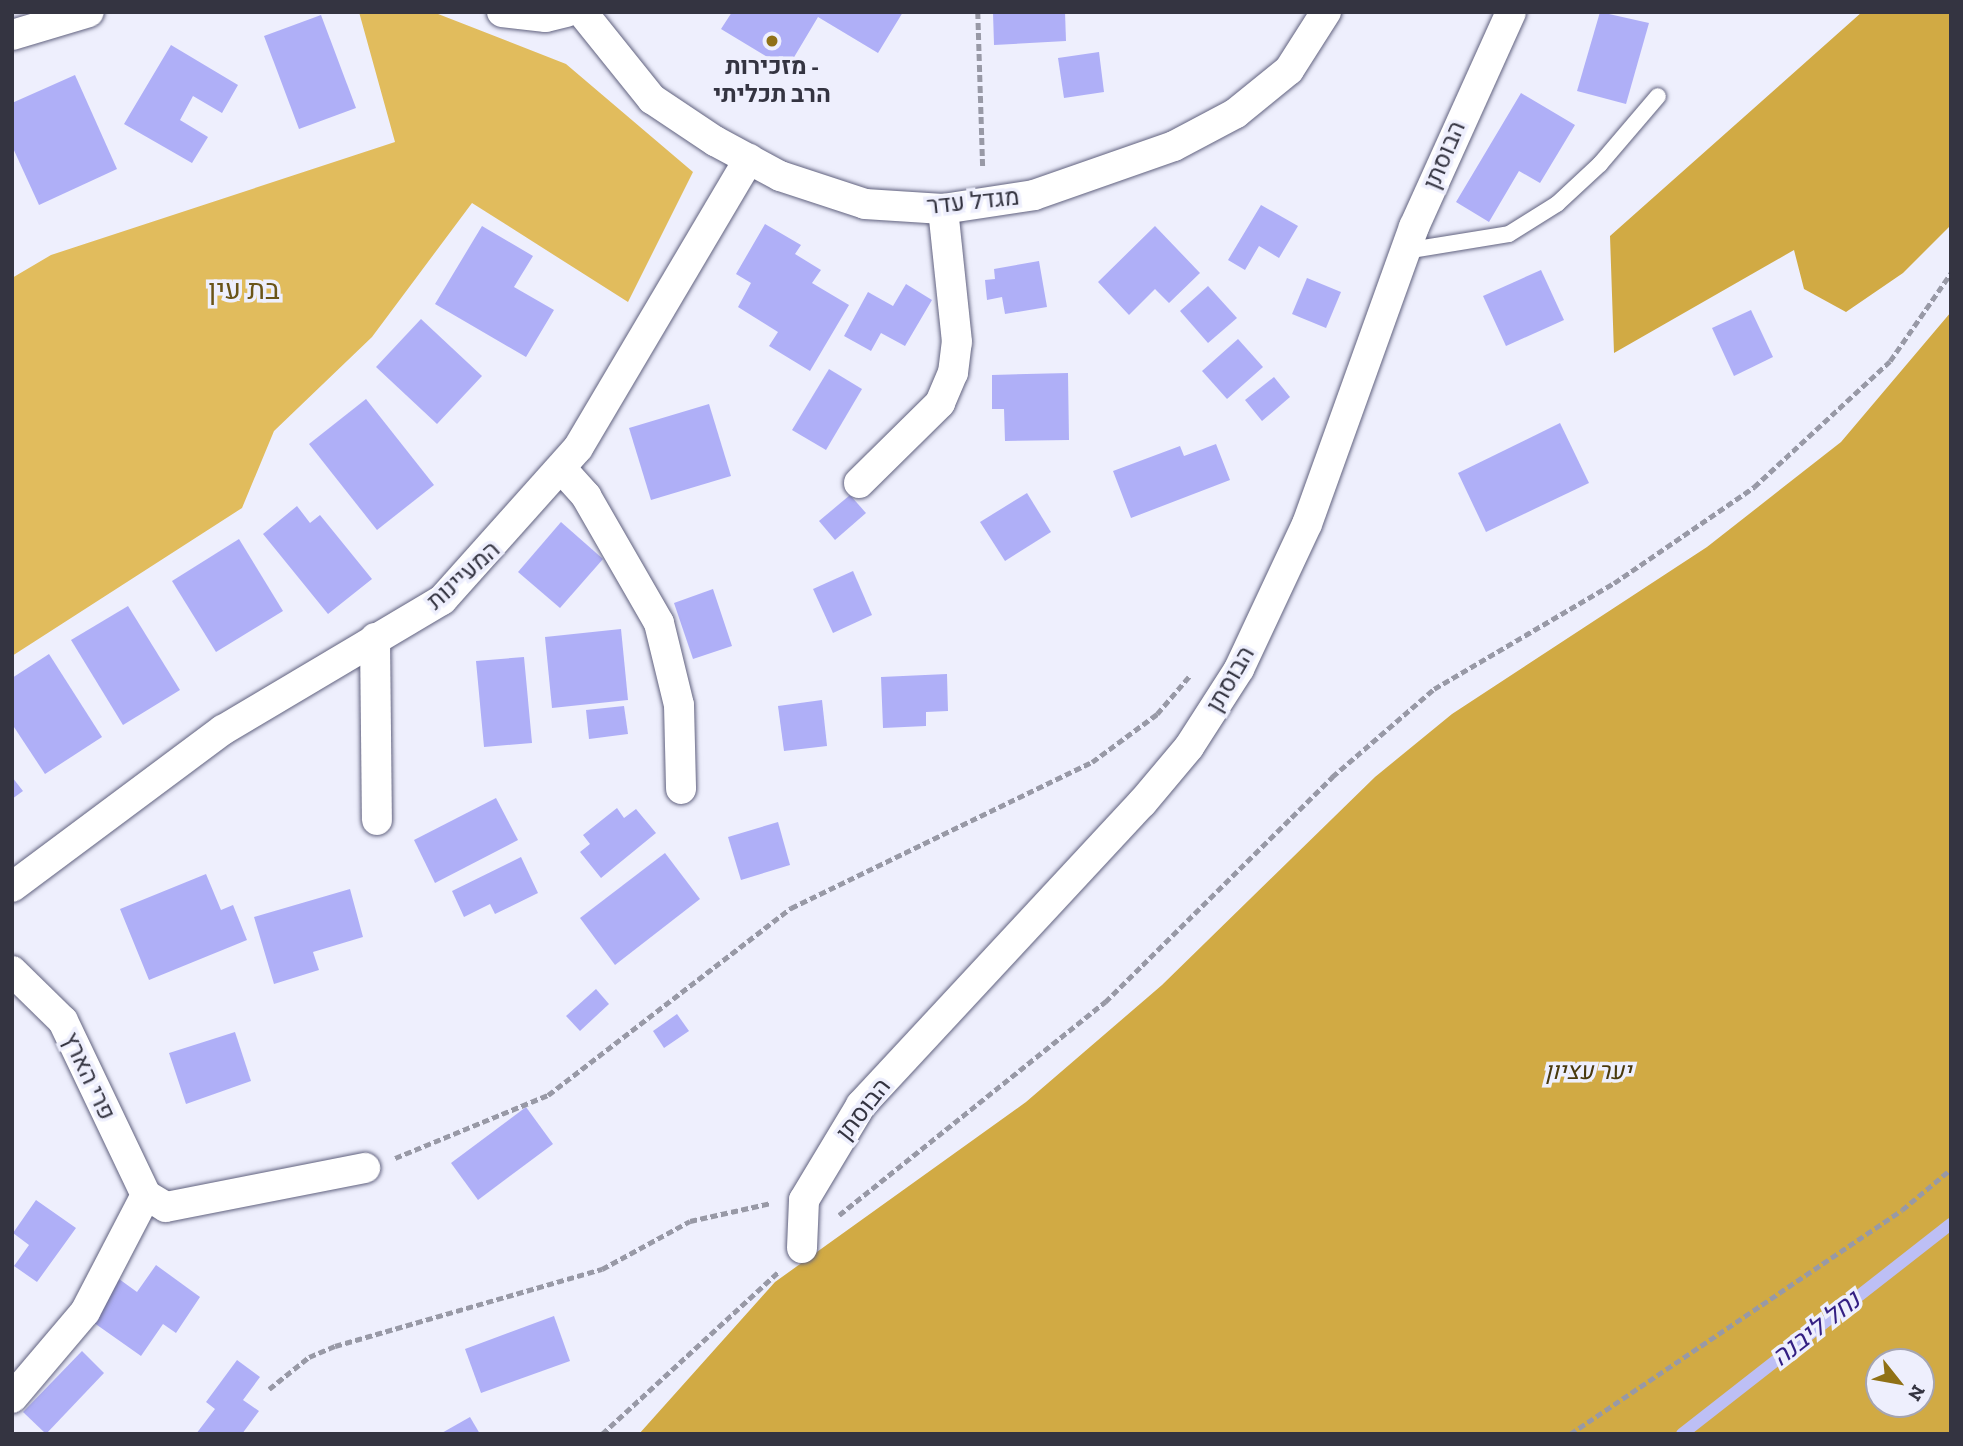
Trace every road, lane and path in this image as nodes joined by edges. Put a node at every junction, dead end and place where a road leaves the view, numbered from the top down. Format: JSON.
{"nodes":[{"id":1,"x":89,"y":12,"type":"edge"},
{"id":2,"x":502,"y":12,"type":"edge"},
{"id":3,"x":566,"y":12,"type":"edge"},
{"id":4,"x":582,"y":12,"type":"edge"},
{"id":5,"x":978,"y":12,"type":"edge"},
{"id":6,"x":1326,"y":12,"type":"edge"},
{"id":7,"x":1511,"y":12,"type":"edge"},
{"id":8,"x":12,"y":35,"type":"edge"},
{"id":9,"x":1658,"y":96,"type":"dead end"},
{"id":10,"x":749,"y":159,"type":"junction"},
{"id":11,"x":984,"y":202,"type":"junction"},
{"id":12,"x":943,"y":209,"type":"junction"},
{"id":13,"x":1405,"y":251,"type":"junction"},
{"id":14,"x":1951,"y":273,"type":"edge"},
{"id":15,"x":561,"y":468,"type":"junction"},
{"id":16,"x":859,"y":483,"type":"dead end"},
{"id":17,"x":375,"y":638,"type":"junction"},
{"id":18,"x":1194,"y":671,"type":"dead end"},
{"id":19,"x":681,"y":789,"type":"dead end"},
{"id":20,"x":377,"y":820,"type":"dead end"},
{"id":21,"x":12,"y":887,"type":"edge"},
{"id":22,"x":12,"y":971,"type":"edge"},
{"id":23,"x":365,"y":1168,"type":"joint"},
{"id":24,"x":1951,"y":1169,"type":"edge"},
{"id":25,"x":146,"y":1195,"type":"junction"},
{"id":26,"x":804,"y":1200,"type":"junction"},
{"id":27,"x":802,"y":1248,"type":"junction"},
{"id":28,"x":269,"y":1389,"type":"dead end"},
{"id":29,"x":12,"y":1398,"type":"edge"},
{"id":30,"x":602,"y":1434,"type":"edge"},
{"id":31,"x":1570,"y":1434,"type":"edge"}],
"edges":[{"from":1,"to":8,"type":"street"},
{"from":2,"to":3,"type":"street"},
{"from":4,"to":10,"type":"street","name":"מגדל עדר"},
{"from":5,"to":11,"type":"path"},
{"from":6,"to":11,"type":"street","name":"מגדל עדר"},
{"from":7,"to":13,"type":"street","name":"הבוסתן"},
{"from":9,"to":13,"type":"lane"},
{"from":10,"to":12,"type":"street","name":"מגדל עדר"},
{"from":10,"to":15,"type":"street","name":"המעיינות"},
{"from":11,"to":12,"type":"street","name":"מגדל עדר"},
{"from":12,"to":16,"type":"street"},
{"from":13,"to":26,"type":"street","name":"הבוסתן"},
{"from":14,"to":27,"type":"path"},
{"from":15,"to":17,"type":"street","name":"המעיינות"},
{"from":15,"to":19,"type":"street"},
{"from":17,"to":20,"type":"street"},
{"from":17,"to":21,"type":"street","name":"המעיינות"},
{"from":18,"to":23,"type":"path"},
{"from":22,"to":25,"type":"street","name":"פרי הארץ"},
{"from":23,"to":25,"type":"street"},
{"from":24,"to":31,"type":"path"},
{"from":25,"to":29,"type":"street"},
{"from":26,"to":27,"type":"street","name":"הבוסתן"},
{"from":26,"to":28,"type":"path"},
{"from":27,"to":30,"type":"path"}]}
